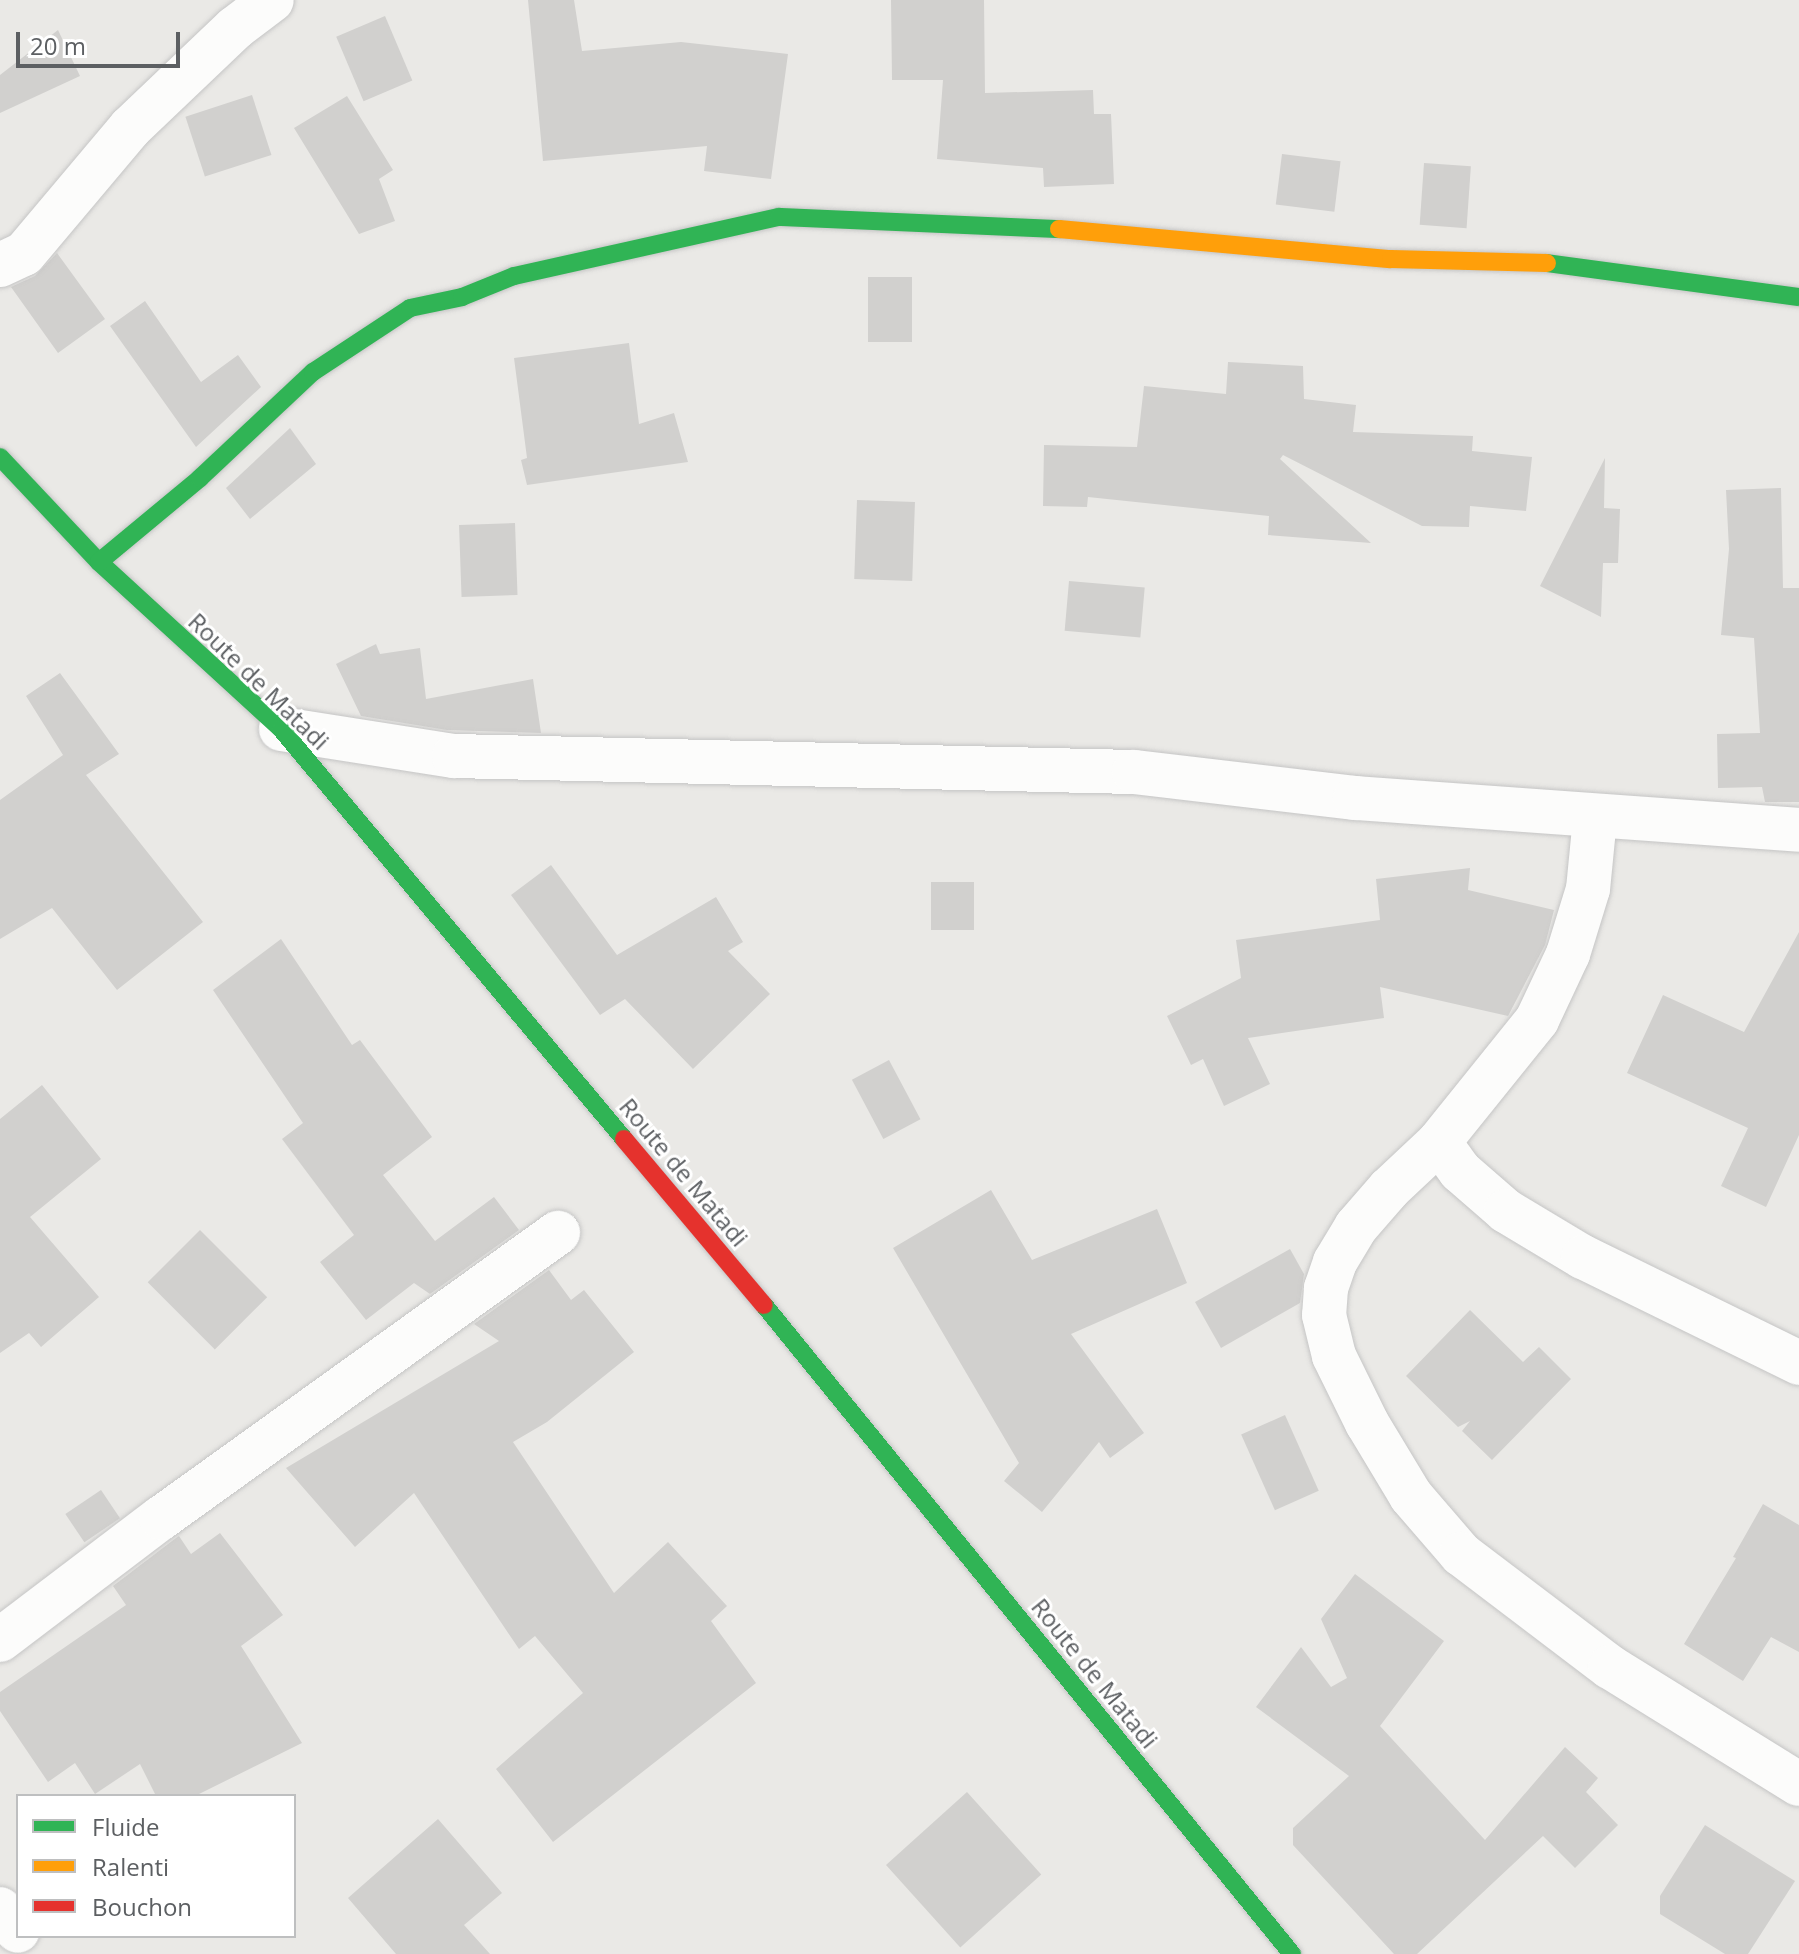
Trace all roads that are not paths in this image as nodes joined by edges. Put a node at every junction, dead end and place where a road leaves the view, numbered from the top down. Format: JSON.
{"nodes":[{"id":1,"x":272,"y":0,"type":"edge"},
{"id":2,"x":0,"y":265,"type":"edge"},
{"id":3,"x":1799,"y":297,"type":"edge"},
{"id":4,"x":0,"y":457,"type":"edge"},
{"id":5,"x":99,"y":562,"type":"junction"},
{"id":6,"x":281,"y":729,"type":"junction"},
{"id":7,"x":1595,"y":818,"type":"junction"},
{"id":8,"x":1799,"y":830,"type":"edge"},
{"id":9,"x":1439,"y":1142,"type":"junction"},
{"id":10,"x":558,"y":1233,"type":"dead end"},
{"id":11,"x":1799,"y":1363,"type":"edge"},
{"id":12,"x":0,"y":1640,"type":"edge"},
{"id":13,"x":1799,"y":1784,"type":"edge"},
{"id":14,"x":0,"y":1909,"type":"edge"},
{"id":15,"x":16,"y":1929,"type":"edge"},
{"id":16,"x":24,"y":1938,"type":"edge"},
{"id":17,"x":37,"y":1954,"type":"edge"},
{"id":18,"x":1292,"y":1954,"type":"edge"}],
"edges":[{"from":1,"to":2,"type":"street"},
{"from":3,"to":5,"type":"main road"},
{"from":4,"to":5,"type":"main road","name":"Route de Matadi"},
{"from":5,"to":6,"type":"main road","name":"Route de Matadi"},
{"from":6,"to":7,"type":"street"},
{"from":6,"to":18,"type":"main road","name":"Route de Matadi"},
{"from":7,"to":8,"type":"street"},
{"from":7,"to":9,"type":"street"},
{"from":9,"to":11,"type":"street"},
{"from":9,"to":13,"type":"street"},
{"from":10,"to":12,"type":"street"},
{"from":14,"to":15,"type":"street"},
{"from":16,"to":17,"type":"street"}]}
